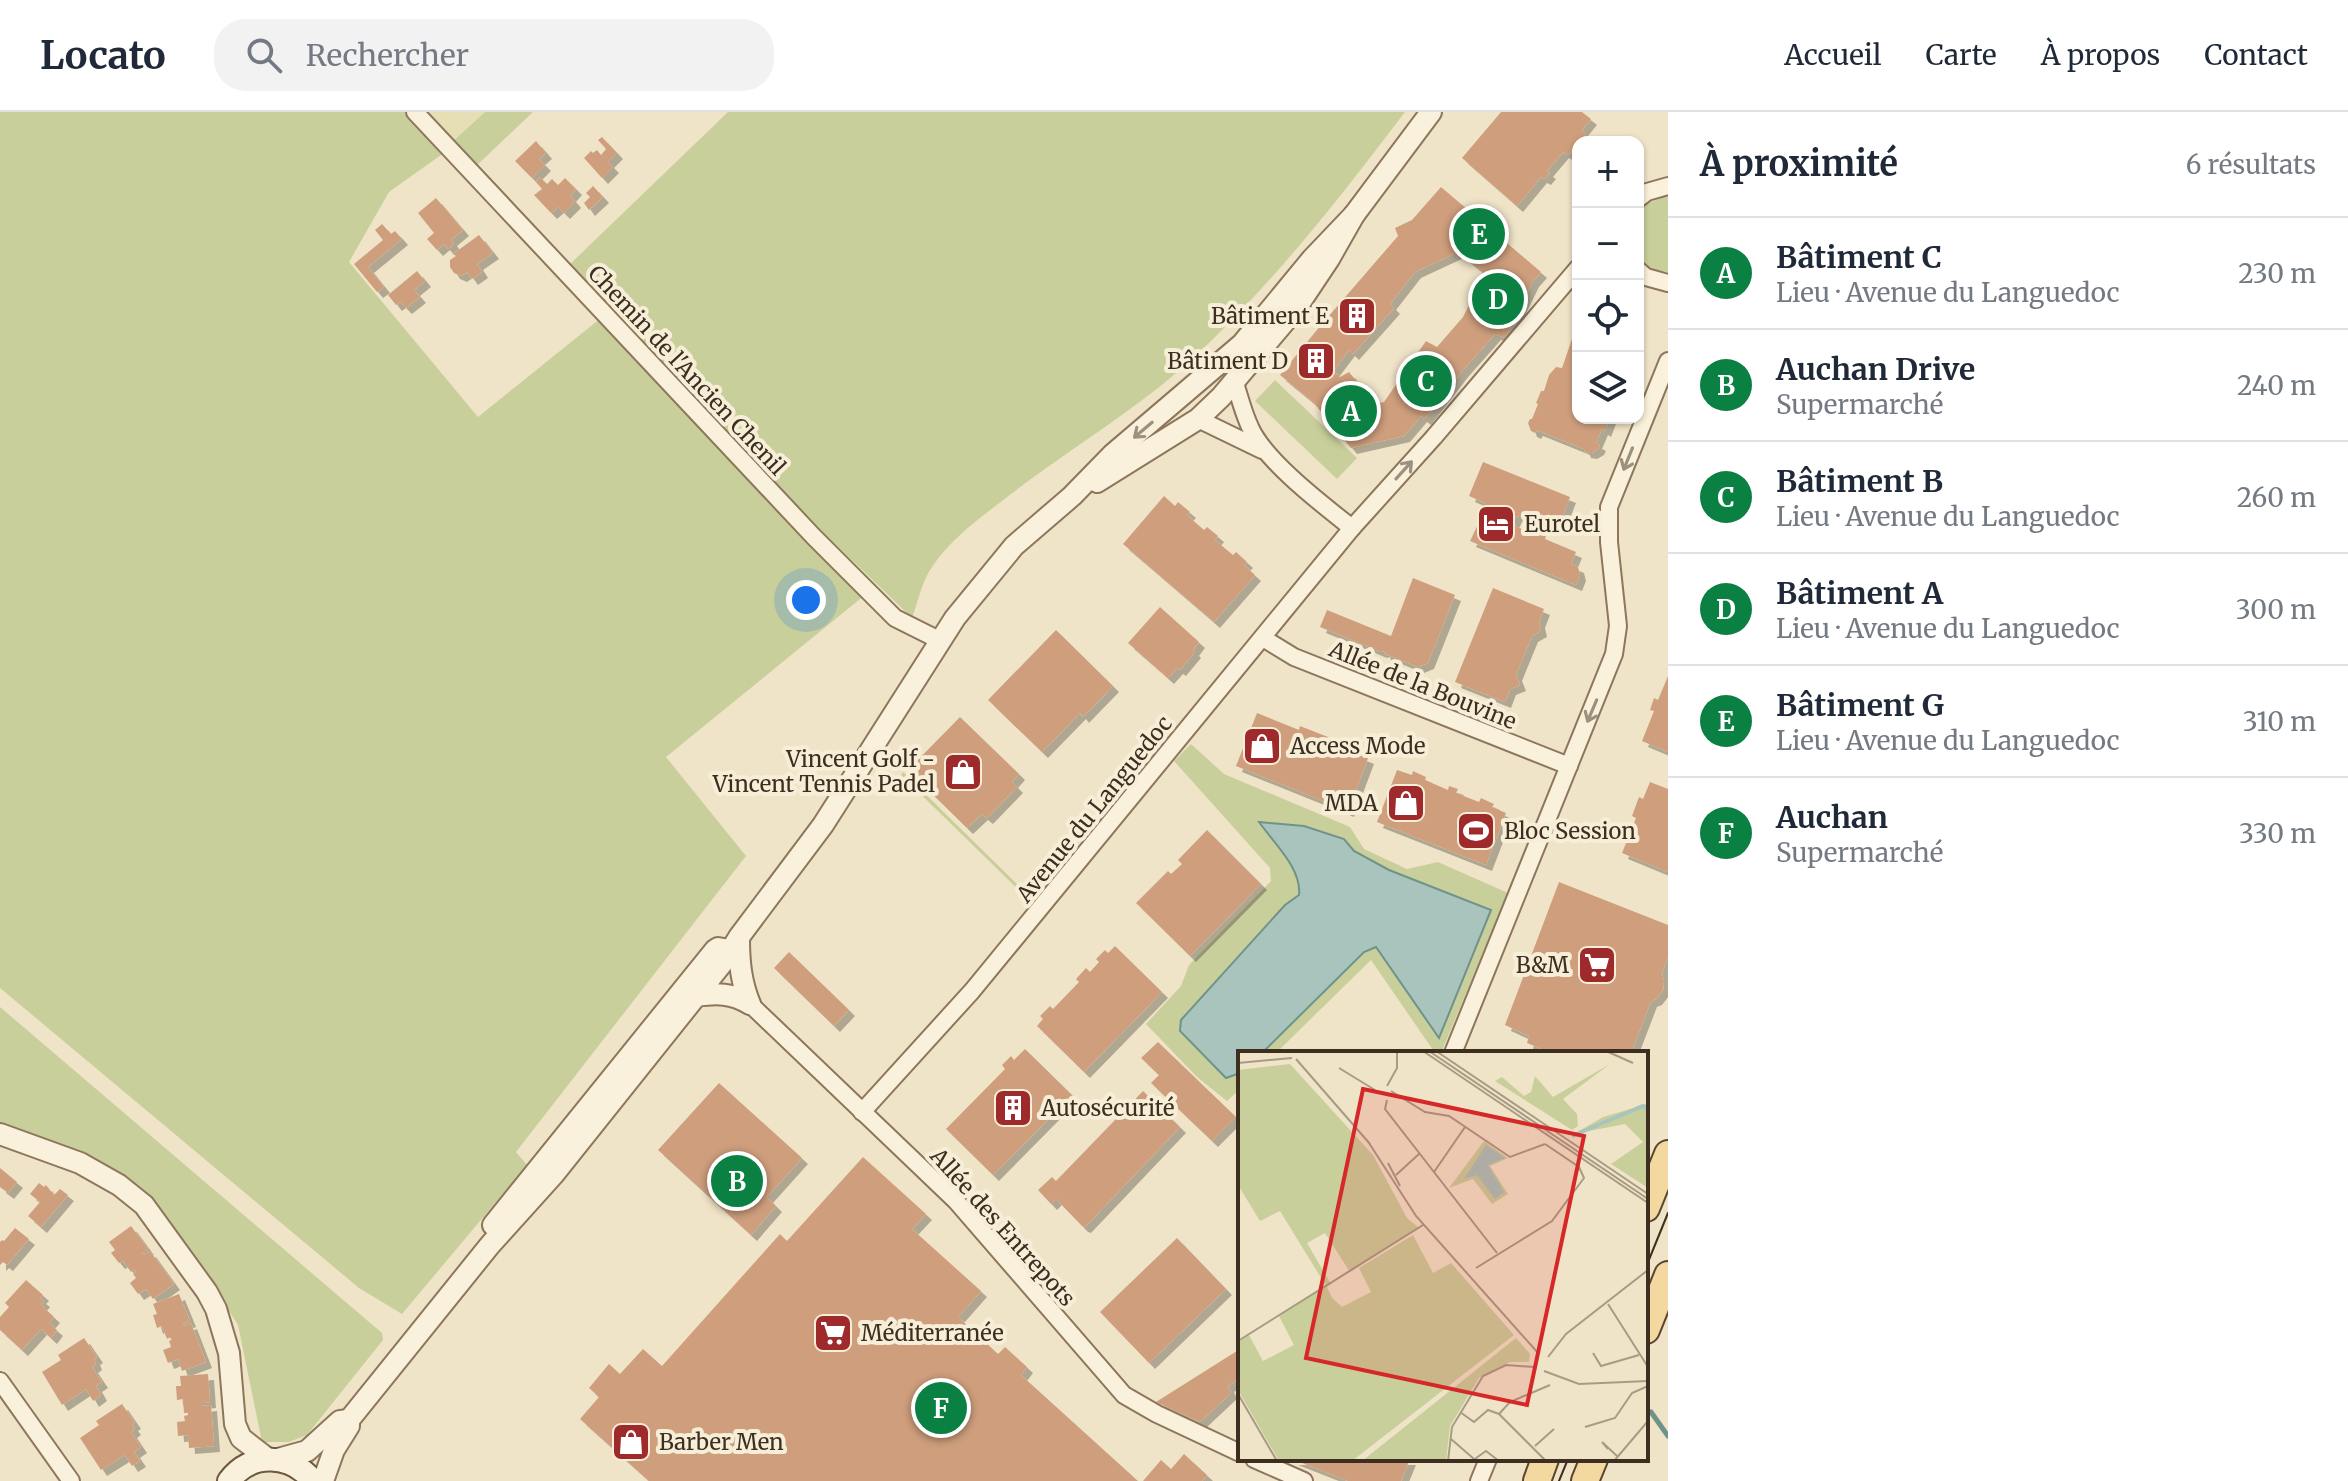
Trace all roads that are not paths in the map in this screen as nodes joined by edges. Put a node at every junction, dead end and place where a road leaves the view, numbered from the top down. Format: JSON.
{"nodes":[{"id":1,"x":415,"y":112,"type":"edge"},
{"id":2,"x":1431,"y":112,"type":"edge"},
{"id":3,"x":1668,"y":186,"type":"edge"},
{"id":4,"x":1644,"y":194,"type":"edge"},
{"id":5,"x":1354,"y":215,"type":"junction"},
{"id":6,"x":1572,"y":275,"type":"edge"},
{"id":7,"x":1644,"y":275,"type":"edge"},
{"id":8,"x":1668,"y":283,"type":"edge"},
{"id":9,"x":1278,"y":302,"type":"junction"},
{"id":10,"x":1668,"y":361,"type":"edge"},
{"id":11,"x":1234,"y":380,"type":"junction"},
{"id":12,"x":1213,"y":392,"type":"junction"},
{"id":13,"x":1180,"y":399,"type":"junction"},
{"id":14,"x":1198,"y":419,"type":"junction"},
{"id":15,"x":1267,"y":452,"type":"junction"},
{"id":16,"x":1072,"y":496,"type":"junction"},
{"id":17,"x":1352,"y":528,"type":"junction"},
{"id":18,"x":1263,"y":638,"type":"junction"},
{"id":19,"x":941,"y":641,"type":"junction"},
{"id":20,"x":1569,"y":766,"type":"junction"},
{"id":21,"x":731,"y":949,"type":"junction"},
{"id":22,"x":696,"y":996,"type":"junction"},
{"id":23,"x":744,"y":1000,"type":"junction"},
{"id":24,"x":1454,"y":1051,"type":"edge"},
{"id":25,"x":862,"y":1112,"type":"junction"},
{"id":26,"x":0,"y":1134,"type":"edge"},
{"id":27,"x":1668,"y":1154,"type":"edge"},
{"id":28,"x":1648,"y":1203,"type":"edge"},
{"id":29,"x":490,"y":1245,"type":"junction"},
{"id":30,"x":1668,"y":1275,"type":"edge"},
{"id":31,"x":1648,"y":1325,"type":"edge"},
{"id":32,"x":0,"y":1381,"type":"edge"},
{"id":33,"x":349,"y":1420,"type":"junction"},
{"id":34,"x":241,"y":1438,"type":"junction"},
{"id":35,"x":1238,"y":1452,"type":"edge"},
{"id":36,"x":273,"y":1459,"type":"junction"},
{"id":37,"x":1259,"y":1461,"type":"edge"},
{"id":38,"x":1487,"y":1461,"type":"edge"},
{"id":39,"x":1544,"y":1461,"type":"edge"},
{"id":40,"x":1593,"y":1461,"type":"edge"},
{"id":41,"x":231,"y":1478,"type":"edge"},
{"id":42,"x":71,"y":1481,"type":"edge"},
{"id":43,"x":313,"y":1481,"type":"edge"},
{"id":44,"x":323,"y":1481,"type":"edge"},
{"id":45,"x":1304,"y":1481,"type":"edge"},
{"id":46,"x":1479,"y":1481,"type":"edge"},
{"id":47,"x":1537,"y":1481,"type":"edge"},
{"id":48,"x":1585,"y":1481,"type":"edge"}],
"edges":[{"from":1,"to":19,"type":"street","name":"Chemin de l'Ancien Chenil"},
{"from":2,"to":5,"type":"street"},
{"from":3,"to":4,"type":"street"},
{"from":5,"to":9,"type":"street"},
{"from":5,"to":11,"type":"street"},
{"from":17,"to":6,"type":"street","name":"Avenue du Languedoc","one_way":true},
{"from":7,"to":8,"type":"street"},
{"from":9,"to":12,"type":"street"},
{"from":9,"to":13,"type":"street"},
{"from":10,"to":20,"type":"street","one_way":true},
{"from":11,"to":12,"type":"street"},
{"from":11,"to":14,"type":"street"},
{"from":11,"to":15,"type":"street"},
{"from":12,"to":13,"type":"street"},
{"from":12,"to":14,"type":"street"},
{"from":13,"to":16,"type":"street","one_way":true},
{"from":14,"to":15,"type":"street"},
{"from":14,"to":16,"type":"street"},
{"from":15,"to":17,"type":"street"},
{"from":16,"to":19,"type":"street"},
{"from":17,"to":18,"type":"street","name":"Avenue du Languedoc"},
{"from":18,"to":20,"type":"street","name":"Allée de la Bouvine"},
{"from":18,"to":25,"type":"street","name":"Avenue du Languedoc"},
{"from":19,"to":21,"type":"street"},
{"from":20,"to":24,"type":"street"},
{"from":21,"to":22,"type":"street"},
{"from":21,"to":23,"type":"street"},
{"from":21,"to":23,"type":"street"},
{"from":21,"to":29,"type":"street"},
{"from":22,"to":23,"type":"street"},
{"from":22,"to":29,"type":"street"},
{"from":23,"to":25,"type":"street","name":"Allée des Entrepots"},
{"from":25,"to":35,"type":"street","name":"Allée des Entrepots"},
{"from":26,"to":34,"type":"street"},
{"from":27,"to":28,"type":"main road"},
{"from":29,"to":33,"type":"street"},
{"from":30,"to":31,"type":"main road"},
{"from":32,"to":42,"type":"street"},
{"from":33,"to":36,"type":"street"},
{"from":33,"to":44,"type":"street"},
{"from":34,"to":36,"type":"street"},
{"from":34,"to":41,"type":"street"},
{"from":36,"to":41,"type":"main road"},
{"from":36,"to":43,"type":"main road"},
{"from":37,"to":45,"type":"street"},
{"from":38,"to":46,"type":"street"},
{"from":39,"to":47,"type":"main road"},
{"from":40,"to":48,"type":"main road"}]}
